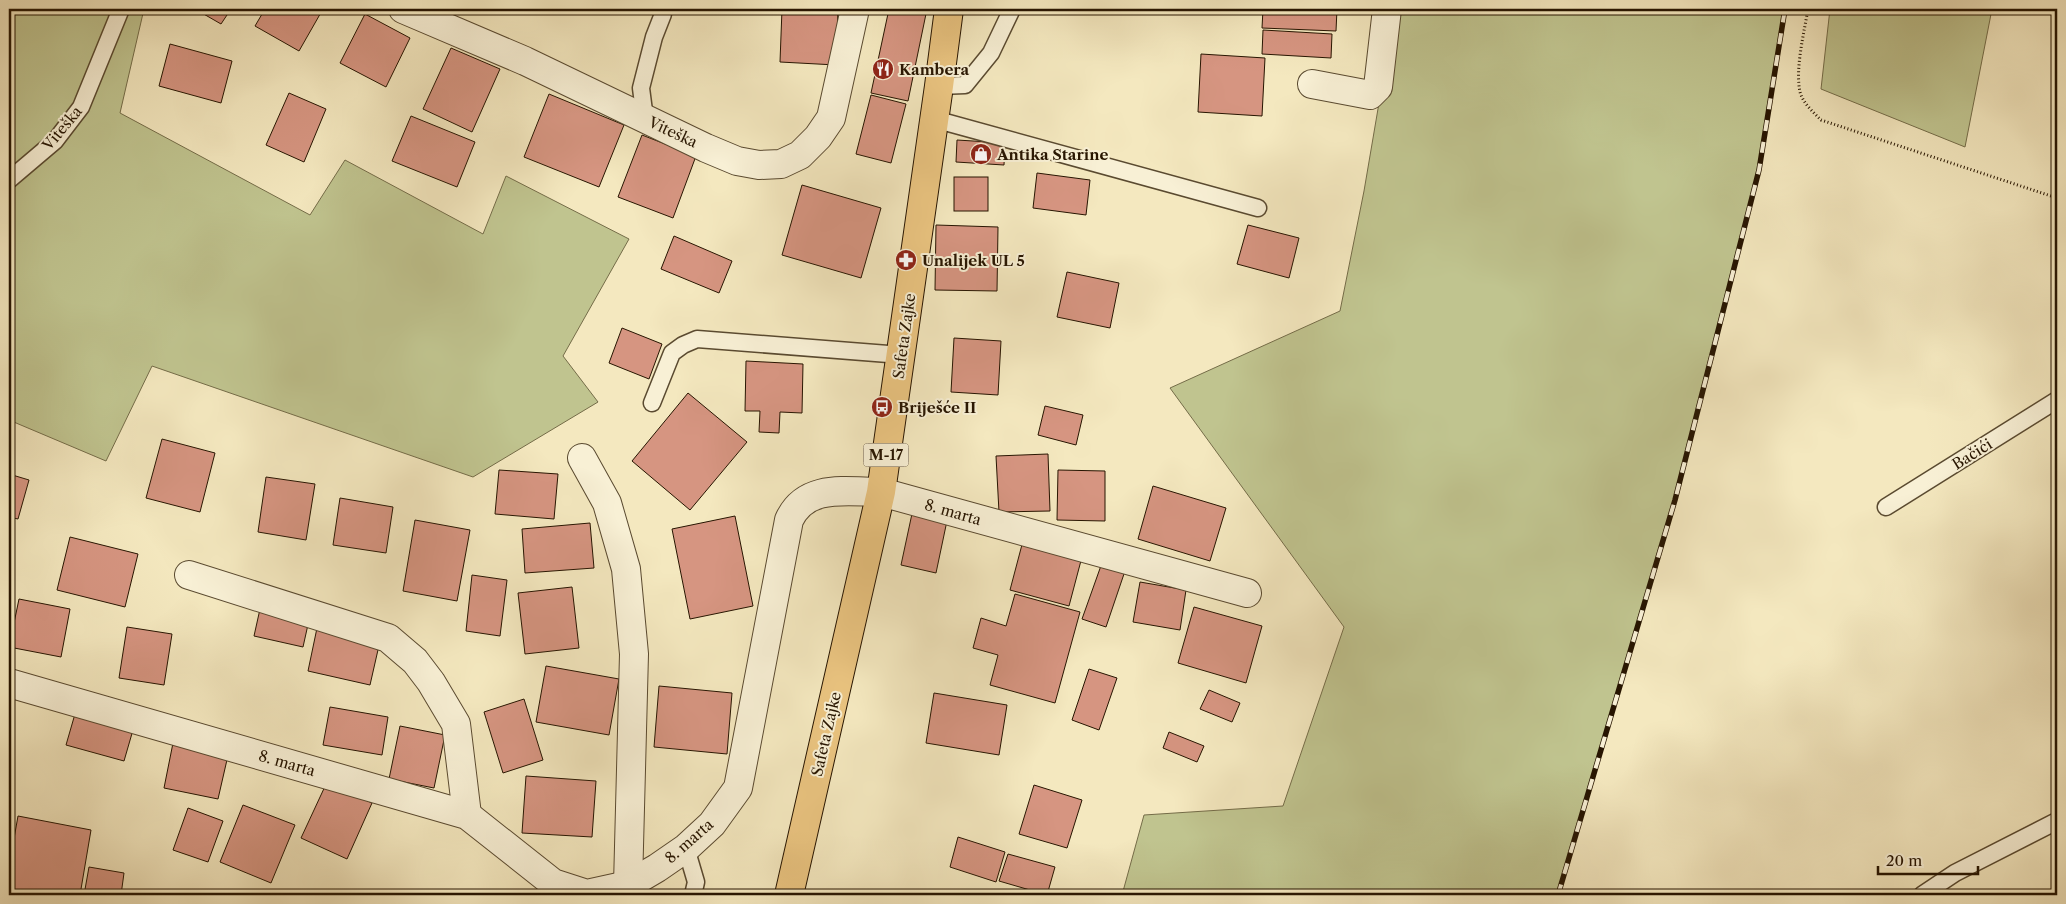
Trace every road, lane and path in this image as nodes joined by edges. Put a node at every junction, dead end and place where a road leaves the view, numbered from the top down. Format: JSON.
{"nodes":[{"id":1,"x":121,"y":9,"type":"edge"},
{"id":2,"x":403,"y":9,"type":"edge"},
{"id":3,"x":855,"y":9,"type":"edge"},
{"id":4,"x":949,"y":9,"type":"edge"},
{"id":5,"x":1012,"y":9,"type":"edge"},
{"id":6,"x":1386,"y":9,"type":"edge"},
{"id":7,"x":1808,"y":9,"type":"edge"},
{"id":8,"x":663,"y":14,"type":"dead end"},
{"id":9,"x":1312,"y":84,"type":"dead end"},
{"id":10,"x":939,"y":86,"type":"junction"},
{"id":11,"x":644,"y":119,"type":"junction"},
{"id":12,"x":934,"y":119,"type":"junction"},
{"id":13,"x":9,"y":180,"type":"edge"},
{"id":14,"x":2057,"y":198,"type":"edge"},
{"id":15,"x":1258,"y":208,"type":"dead end"},
{"id":16,"x":901,"y":355,"type":"junction"},
{"id":17,"x":2057,"y":400,"type":"edge"},
{"id":18,"x":652,"y":403,"type":"dead end"},
{"id":19,"x":582,"y":458,"type":"dead end"},
{"id":20,"x":881,"y":492,"type":"junction"},
{"id":21,"x":1886,"y":507,"type":"dead end"},
{"id":22,"x":189,"y":575,"type":"dead end"},
{"id":23,"x":1247,"y":593,"type":"dead end"},
{"id":24,"x":9,"y":683,"type":"edge"},
{"id":25,"x":467,"y":815,"type":"junction"},
{"id":26,"x":2057,"y":821,"type":"edge"},
{"id":27,"x":686,"y":848,"type":"junction"},
{"id":28,"x":628,"y":885,"type":"junction"},
{"id":29,"x":693,"y":895,"type":"edge"},
{"id":30,"x":789,"y":895,"type":"edge"},
{"id":31,"x":1922,"y":895,"type":"edge"}],
"edges":[{"from":1,"to":13,"type":"lane","name":"Viteška"},
{"from":2,"to":11,"type":"street","name":"Viteška"},
{"from":3,"to":11,"type":"street","name":"Viteška"},
{"from":4,"to":10,"type":"main road","name":"Safeta Zajke","number":"M-17"},
{"from":5,"to":10,"type":"lane"},
{"from":6,"to":9,"type":"street"},
{"from":7,"to":14,"type":"path"},
{"from":8,"to":11,"type":"lane"},
{"from":10,"to":12,"type":"main road","name":"Safeta Zajke","number":"M-17"},
{"from":12,"to":15,"type":"lane"},
{"from":12,"to":16,"type":"main road","name":"Safeta Zajke","number":"M-17"},
{"from":16,"to":18,"type":"lane"},
{"from":16,"to":20,"type":"main road","name":"Safeta Zajke","number":"M-17"},
{"from":17,"to":21,"type":"lane","name":"Bačići"},
{"from":19,"to":28,"type":"street"},
{"from":20,"to":23,"type":"street","name":"8. marta"},
{"from":20,"to":27,"type":"street","name":"8. marta"},
{"from":20,"to":30,"type":"main road","name":"Safeta Zajke","number":"M-17"},
{"from":22,"to":25,"type":"street"},
{"from":24,"to":25,"type":"street","name":"8. marta"},
{"from":25,"to":28,"type":"street","name":"8. marta"},
{"from":26,"to":31,"type":"lane"},
{"from":27,"to":28,"type":"street","name":"8. marta"},
{"from":27,"to":29,"type":"lane"}]}
